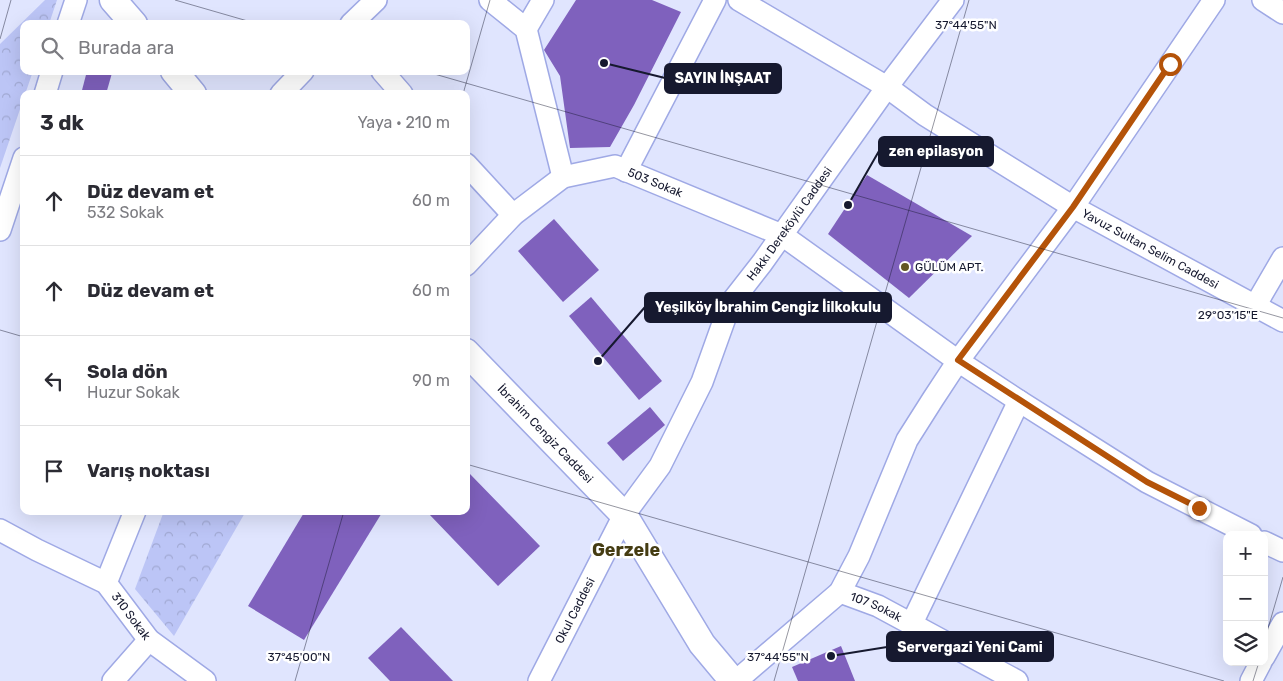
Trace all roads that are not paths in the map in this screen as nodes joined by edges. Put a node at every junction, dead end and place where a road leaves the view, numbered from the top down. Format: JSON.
{"nodes":[{"id":1,"x":76,"y":0,"type":"edge"},
{"id":2,"x":113,"y":0,"type":"edge"},
{"id":3,"x":128,"y":0,"type":"edge"},
{"id":4,"x":376,"y":0,"type":"edge"},
{"id":5,"x":490,"y":0,"type":"edge"},
{"id":6,"x":543,"y":0,"type":"edge"},
{"id":7,"x":716,"y":0,"type":"edge"},
{"id":8,"x":739,"y":0,"type":"edge"},
{"id":9,"x":953,"y":0,"type":"edge"},
{"id":10,"x":1214,"y":0,"type":"edge"},
{"id":11,"x":1263,"y":0,"type":"edge"},
{"id":12,"x":1283,"y":13,"type":"edge"},
{"id":13,"x":69,"y":20,"type":"edge"},
{"id":14,"x":130,"y":20,"type":"edge"},
{"id":15,"x":145,"y":20,"type":"edge"},
{"id":16,"x":355,"y":20,"type":"edge"},
{"id":17,"x":526,"y":29,"type":"junction"},
{"id":18,"x":51,"y":75,"type":"edge"},
{"id":19,"x":177,"y":75,"type":"edge"},
{"id":20,"x":190,"y":75,"type":"edge"},
{"id":21,"x":299,"y":75,"type":"edge"},
{"id":22,"x":385,"y":75,"type":"edge"},
{"id":23,"x":887,"y":87,"type":"junction"},
{"id":24,"x":46,"y":90,"type":"edge"},
{"id":25,"x":190,"y":90,"type":"edge"},
{"id":26,"x":202,"y":90,"type":"edge"},
{"id":27,"x":285,"y":90,"type":"edge"},
{"id":28,"x":399,"y":90,"type":"edge"},
{"id":29,"x":470,"y":168,"type":"edge"},
{"id":30,"x":20,"y":170,"type":"edge"},
{"id":31,"x":626,"y":171,"type":"junction"},
{"id":32,"x":563,"y":177,"type":"junction"},
{"id":33,"x":1073,"y":207,"type":"junction"},
{"id":34,"x":513,"y":216,"type":"junction"},
{"id":35,"x":0,"y":230,"type":"edge"},
{"id":36,"x":782,"y":234,"type":"junction"},
{"id":37,"x":1283,"y":258,"type":"edge"},
{"id":38,"x":470,"y":261,"type":"edge"},
{"id":39,"x":1255,"y":306,"type":"junction"},
{"id":40,"x":1283,"y":322,"type":"edge"},
{"id":41,"x":470,"y":356,"type":"edge"},
{"id":42,"x":958,"y":360,"type":"junction"},
{"id":43,"x":470,"y":370,"type":"edge"},
{"id":44,"x":1019,"y":401,"type":"junction"},
{"id":45,"x":133,"y":515,"type":"edge"},
{"id":46,"x":624,"y":515,"type":"junction"},
{"id":47,"x":0,"y":530,"type":"edge"},
{"id":48,"x":1243,"y":531,"type":"edge"},
{"id":49,"x":1268,"y":544,"type":"edge"},
{"id":50,"x":1283,"y":551,"type":"edge"},
{"id":51,"x":106,"y":583,"type":"junction"},
{"id":52,"x":840,"y":592,"type":"junction"},
{"id":53,"x":1283,"y":623,"type":"edge"},
{"id":54,"x":912,"y":624,"type":"junction"},
{"id":55,"x":148,"y":640,"type":"junction"},
{"id":56,"x":1268,"y":650,"type":"edge"},
{"id":57,"x":1259,"y":666,"type":"edge"},
{"id":58,"x":113,"y":681,"type":"edge"},
{"id":59,"x":206,"y":681,"type":"edge"},
{"id":60,"x":539,"y":681,"type":"edge"},
{"id":61,"x":734,"y":681,"type":"edge"},
{"id":62,"x":1017,"y":681,"type":"edge"},
{"id":63,"x":1251,"y":681,"type":"edge"}],
"edges":[{"from":1,"to":13,"type":"street"},
{"from":2,"to":14,"type":"main road"},
{"from":3,"to":15,"type":"main road"},
{"from":4,"to":16,"type":"street"},
{"from":5,"to":17,"type":"street"},
{"from":6,"to":17,"type":"street"},
{"from":7,"to":31,"type":"street"},
{"from":8,"to":23,"type":"street","name":"Yavuz Sultan Selim Caddesi"},
{"from":9,"to":23,"type":"street","name":"Hakkı Dereköylü Caddesi"},
{"from":10,"to":33,"type":"street"},
{"from":11,"to":12,"type":"street"},
{"from":17,"to":32,"type":"street"},
{"from":18,"to":24,"type":"street"},
{"from":19,"to":25,"type":"main road"},
{"from":20,"to":26,"type":"main road"},
{"from":21,"to":27,"type":"street"},
{"from":22,"to":28,"type":"street"},
{"from":23,"to":33,"type":"street","name":"Yavuz Sultan Selim Caddesi"},
{"from":23,"to":36,"type":"street","name":"Hakkı Dereköylü Caddesi"},
{"from":29,"to":34,"type":"street"},
{"from":30,"to":35,"type":"street"},
{"from":31,"to":32,"type":"street","name":"503 Sokak"},
{"from":31,"to":36,"type":"street","name":"503 Sokak"},
{"from":32,"to":34,"type":"street","name":"503 Sokak"},
{"from":33,"to":39,"type":"street","name":"Yavuz Sultan Selim Caddesi"},
{"from":33,"to":42,"type":"street"},
{"from":34,"to":38,"type":"street","name":"503 Sokak"},
{"from":36,"to":42,"type":"street","name":"503 Sokak"},
{"from":36,"to":46,"type":"street","name":"Hakkı Dereköylü Caddesi"},
{"from":37,"to":39,"type":"street"},
{"from":39,"to":40,"type":"street","name":"Yavuz Sultan Selim Caddesi"},
{"from":41,"to":46,"type":"main road","name":"İbrahim Cengiz Caddesi"},
{"from":42,"to":44,"type":"street","name":"503 Sokak"},
{"from":42,"to":52,"type":"street"},
{"from":43,"to":46,"type":"main road","name":"İbrahim Cengiz Caddesi"},
{"from":44,"to":48,"type":"street","name":"503 Sokak"},
{"from":44,"to":54,"type":"street"},
{"from":45,"to":51,"type":"street"},
{"from":46,"to":60,"type":"street","name":"Okul Caddesi"},
{"from":46,"to":61,"type":"main road","name":"İbrahim Cengiz Caddesi"},
{"from":47,"to":51,"type":"street","name":"310 Sokak"},
{"from":49,"to":50,"type":"street"},
{"from":51,"to":55,"type":"street","name":"310 Sokak"},
{"from":52,"to":54,"type":"street","name":"107 Sokak"},
{"from":52,"to":61,"type":"street"},
{"from":53,"to":56,"type":"street"},
{"from":54,"to":62,"type":"street","name":"107 Sokak"},
{"from":55,"to":58,"type":"street"},
{"from":55,"to":59,"type":"street","name":"310 Sokak"},
{"from":57,"to":63,"type":"street"}]}
